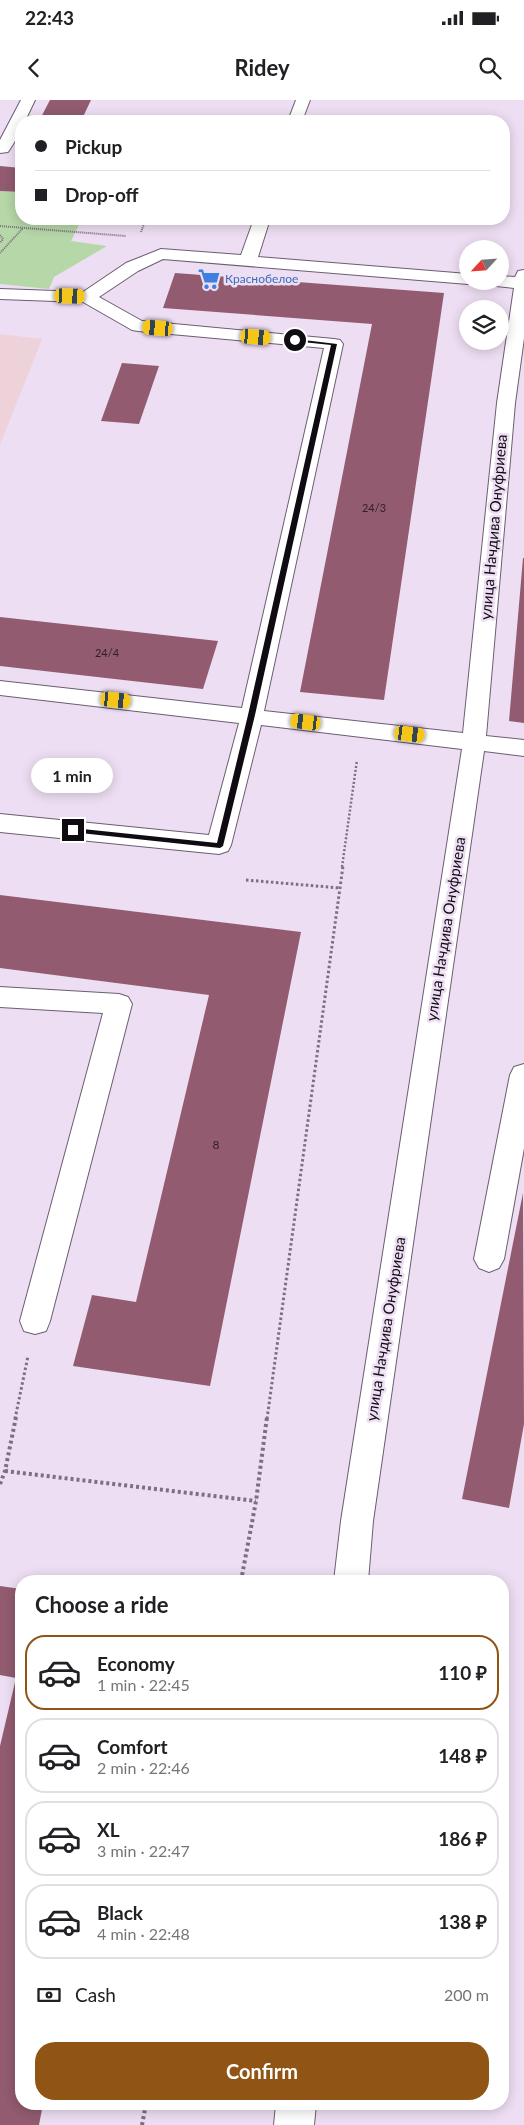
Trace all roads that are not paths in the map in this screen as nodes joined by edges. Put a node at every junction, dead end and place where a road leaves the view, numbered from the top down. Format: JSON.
{"nodes":[{"id":1,"x":28,"y":100,"type":"edge"},
{"id":2,"x":303,"y":100,"type":"edge"},
{"id":3,"x":20,"y":115,"type":"edge"},
{"id":4,"x":297,"y":115,"type":"edge"},
{"id":5,"x":15,"y":124,"type":"edge"},
{"id":6,"x":1,"y":149,"type":"edge"},
{"id":7,"x":15,"y":150,"type":"edge"},
{"id":8,"x":260,"y":225,"type":"edge"},
{"id":9,"x":248,"y":261,"type":"junction"},
{"id":10,"x":459,"y":278,"type":"edge"},
{"id":11,"x":524,"y":279,"type":"edge"},
{"id":12,"x":509,"y":280,"type":"edge"},
{"id":13,"x":0,"y":294,"type":"edge"},
{"id":14,"x":87,"y":297,"type":"junction"},
{"id":15,"x":515,"y":404,"type":"edge"},
{"id":16,"x":0,"y":688,"type":"edge"},
{"id":17,"x":252,"y":715,"type":"junction"},
{"id":18,"x":474,"y":742,"type":"junction"},
{"id":19,"x":524,"y":748,"type":"edge"},
{"id":20,"x":0,"y":823,"type":"edge"},
{"id":21,"x":0,"y":997,"type":"edge"},
{"id":22,"x":524,"y":1075,"type":"edge"},
{"id":23,"x":489,"y":1259,"type":"dead end"},
{"id":24,"x":35,"y":1321,"type":"road end"},
{"id":25,"x":352,"y":1575,"type":"edge"},
{"id":26,"x":295,"y":2110,"type":"edge"},
{"id":27,"x":294,"y":2125,"type":"edge"}],
"edges":[{"from":1,"to":3,"type":"street"},
{"from":2,"to":4,"type":"street"},
{"from":5,"to":6,"type":"street"},
{"from":6,"to":7,"type":"street"},
{"from":8,"to":9,"type":"street"},
{"from":9,"to":10,"type":"street"},
{"from":9,"to":14,"type":"street"},
{"from":11,"to":12,"type":"street"},
{"from":11,"to":15,"type":"street","name":"улица Начдива Онуфриева"},
{"from":13,"to":14,"type":"street"},
{"from":14,"to":17,"type":"street"},
{"from":15,"to":18,"type":"street","name":"улица Начдива Онуфриева"},
{"from":16,"to":17,"type":"street"},
{"from":17,"to":18,"type":"street"},
{"from":17,"to":20,"type":"street"},
{"from":18,"to":19,"type":"street"},
{"from":18,"to":25,"type":"street","name":"улица Начдива Онуфриева"},
{"from":21,"to":24,"type":"street"},
{"from":22,"to":23,"type":"street"},
{"from":26,"to":27,"type":"street"}]}
